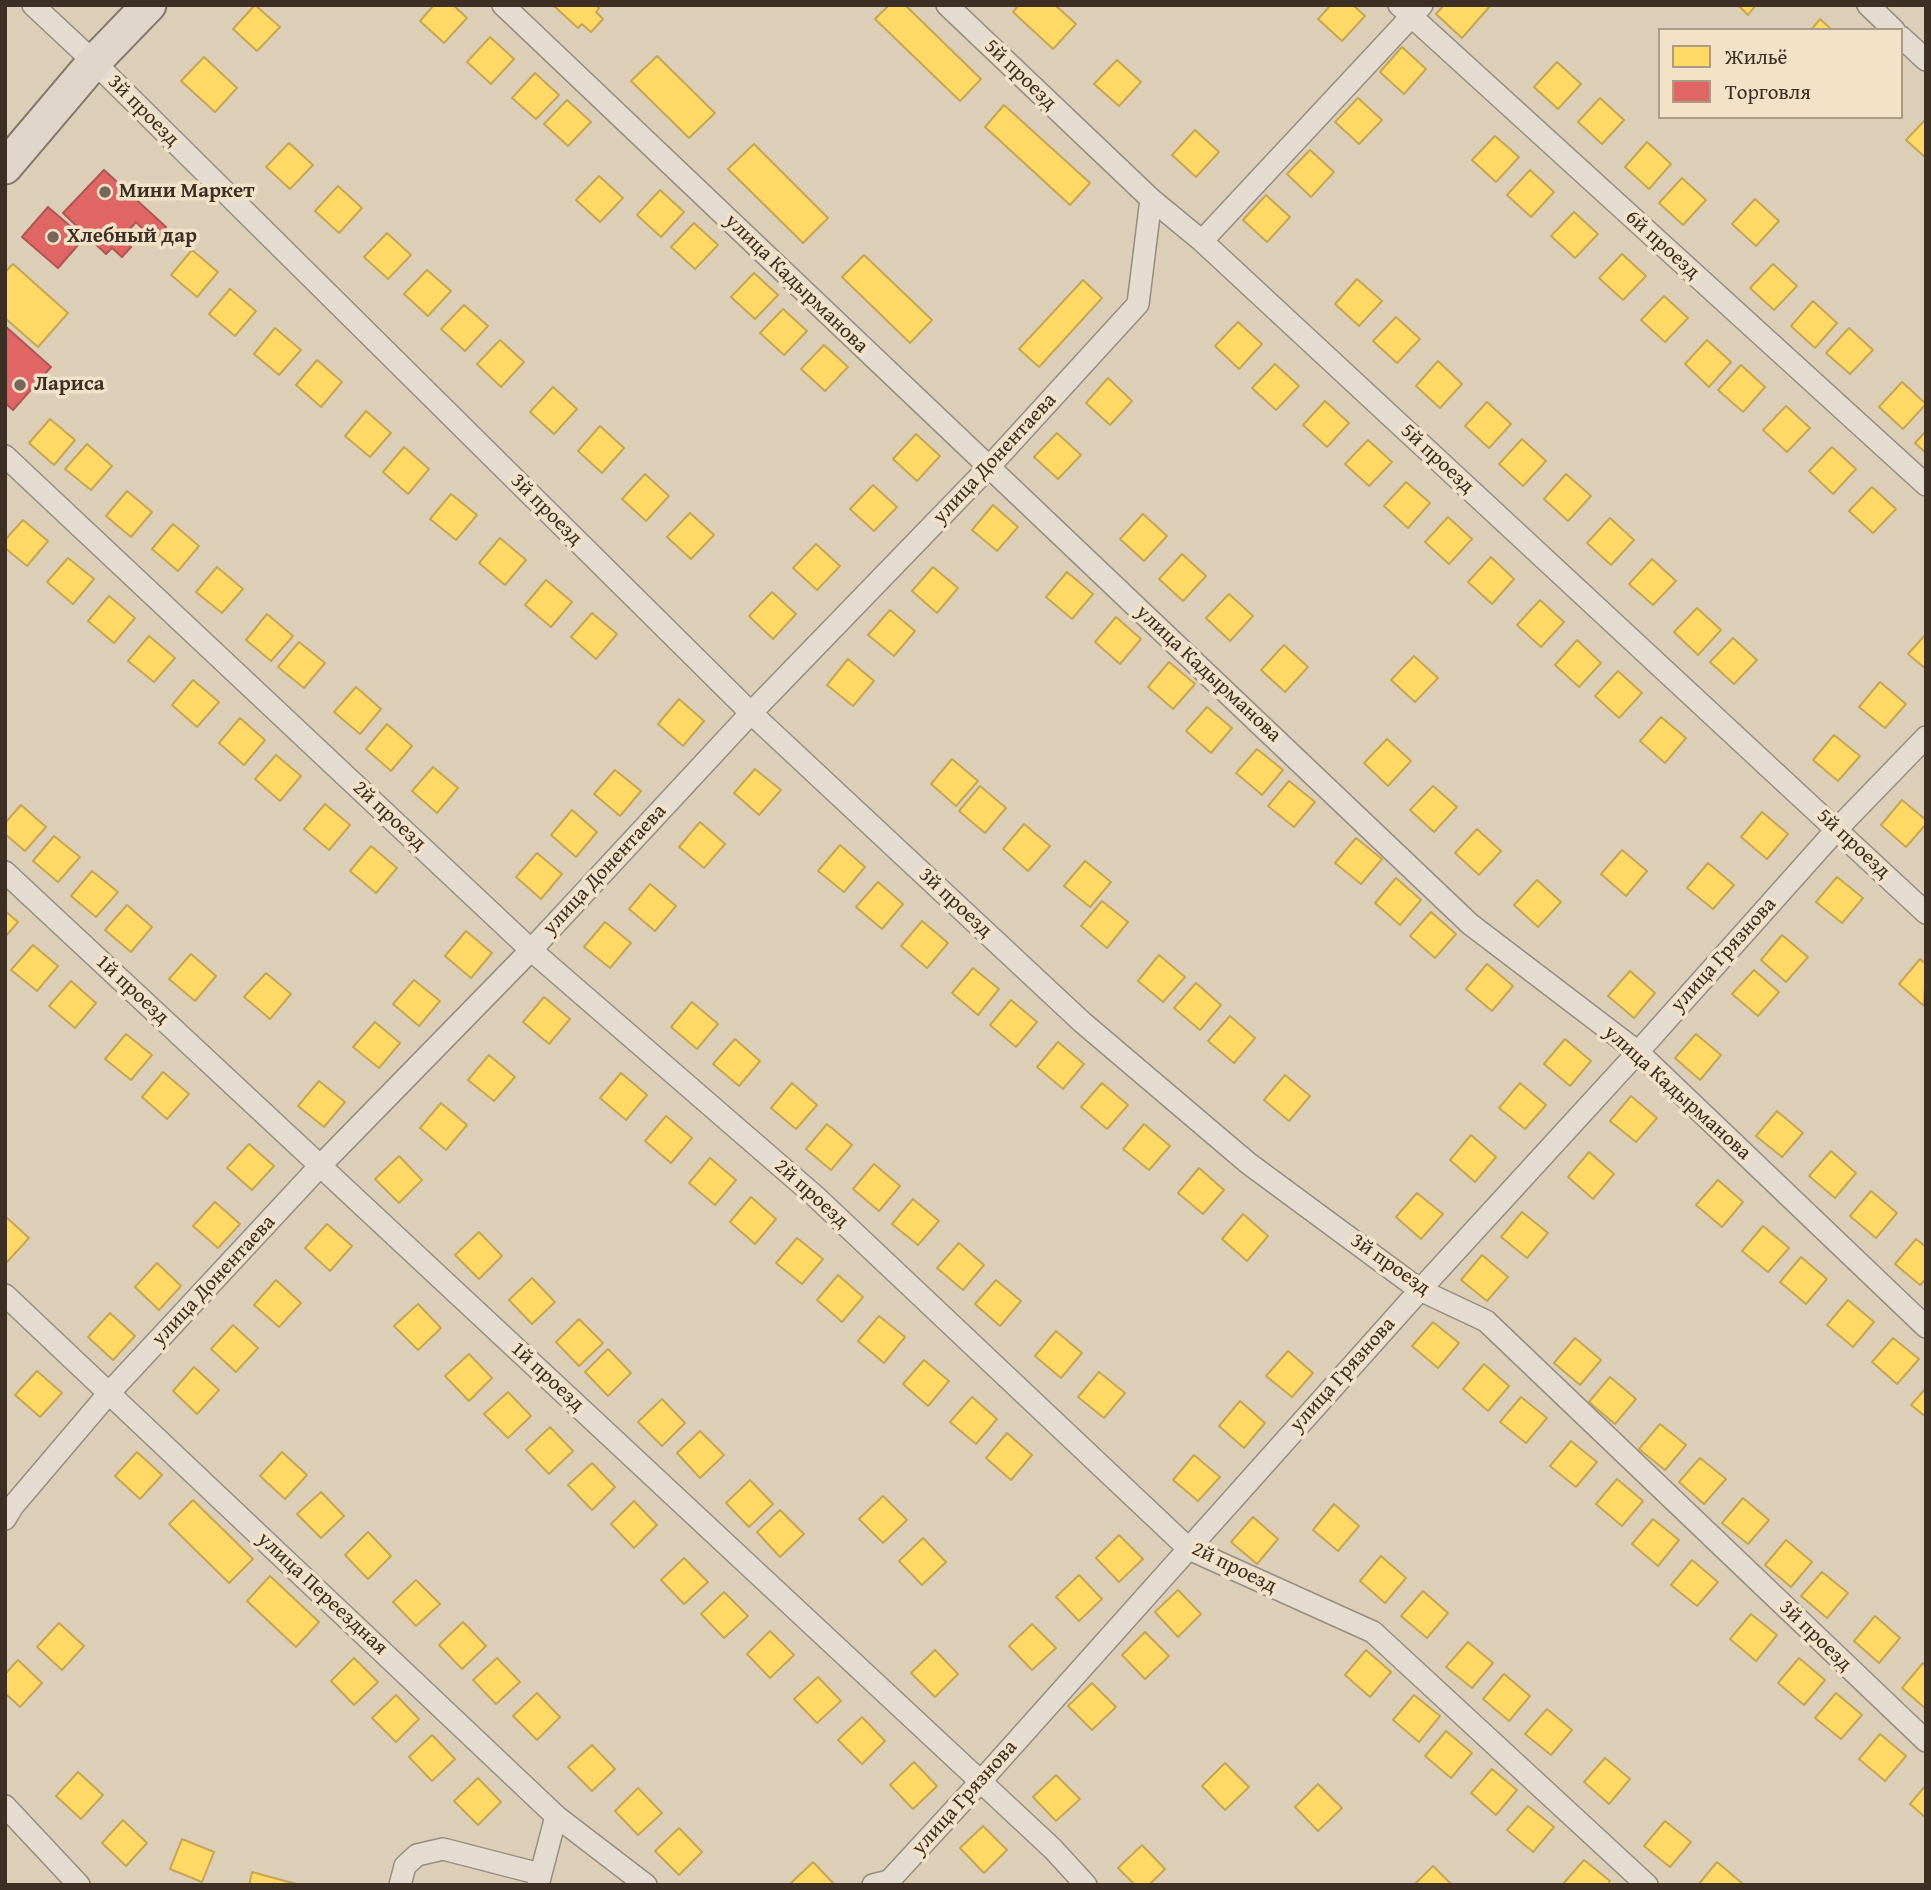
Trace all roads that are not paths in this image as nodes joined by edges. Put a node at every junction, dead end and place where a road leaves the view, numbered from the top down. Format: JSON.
{"nodes":[{"id":1,"x":33,"y":5,"type":"edge"},
{"id":2,"x":149,"y":5,"type":"edge"},
{"id":3,"x":503,"y":5,"type":"edge"},
{"id":4,"x":947,"y":5,"type":"edge"},
{"id":5,"x":1868,"y":5,"type":"edge"},
{"id":6,"x":1411,"y":9,"type":"edge"},
{"id":7,"x":1892,"y":28,"type":"edge"},
{"id":8,"x":1903,"y":39,"type":"edge"},
{"id":9,"x":1926,"y":60,"type":"edge"},
{"id":10,"x":94,"y":62,"type":"junction"},
{"id":11,"x":5,"y":167,"type":"edge"},
{"id":12,"x":1150,"y":199,"type":"junction"},
{"id":13,"x":1202,"y":241,"type":"junction"},
{"id":14,"x":5,"y":456,"type":"edge"},
{"id":15,"x":989,"y":467,"type":"junction"},
{"id":16,"x":1926,"y":485,"type":"edge"},
{"id":17,"x":751,"y":713,"type":"junction"},
{"id":18,"x":1926,"y":737,"type":"edge"},
{"id":19,"x":1837,"y":829,"type":"junction"},
{"id":20,"x":5,"y":872,"type":"edge"},
{"id":21,"x":1926,"y":913,"type":"edge"},
{"id":22,"x":531,"y":950,"type":"junction"},
{"id":23,"x":1638,"y":1052,"type":"junction"},
{"id":24,"x":320,"y":1166,"type":"junction"},
{"id":25,"x":1420,"y":1290,"type":"junction"},
{"id":26,"x":5,"y":1295,"type":"edge"},
{"id":27,"x":1926,"y":1327,"type":"edge"},
{"id":28,"x":109,"y":1393,"type":"junction"},
{"id":29,"x":5,"y":1519,"type":"edge"},
{"id":30,"x":1189,"y":1549,"type":"junction"},
{"id":31,"x":1926,"y":1741,"type":"edge"},
{"id":32,"x":981,"y":1782,"type":"junction"},
{"id":33,"x":5,"y":1806,"type":"edge"},
{"id":34,"x":556,"y":1816,"type":"junction"},
{"id":35,"x":539,"y":1879,"type":"edge"},
{"id":36,"x":79,"y":1885,"type":"edge"},
{"id":37,"x":400,"y":1885,"type":"edge"},
{"id":38,"x":646,"y":1885,"type":"edge"},
{"id":39,"x":873,"y":1885,"type":"edge"},
{"id":40,"x":1086,"y":1885,"type":"edge"},
{"id":41,"x":1647,"y":1885,"type":"edge"}],
"edges":[{"from":1,"to":10,"type":"street","name":"3й проезд"},
{"from":2,"to":10,"type":"main road"},
{"from":3,"to":15,"type":"street","name":"улица Кадырманова"},
{"from":4,"to":12,"type":"street","name":"5й проезд"},
{"from":5,"to":7,"type":"street"},
{"from":6,"to":13,"type":"street"},
{"from":6,"to":16,"type":"street","name":"6й проезд"},
{"from":8,"to":9,"type":"street"},
{"from":10,"to":11,"type":"main road"},
{"from":10,"to":17,"type":"street","name":"3й проезд"},
{"from":12,"to":13,"type":"street","name":"5й проезд"},
{"from":12,"to":15,"type":"street","name":"улица Донентаева"},
{"from":13,"to":19,"type":"street","name":"5й проезд"},
{"from":14,"to":22,"type":"street","name":"2й проезд"},
{"from":15,"to":17,"type":"street","name":"улица Донентаева"},
{"from":15,"to":23,"type":"street","name":"улица Кадырманова"},
{"from":17,"to":22,"type":"street","name":"улица Донентаева"},
{"from":17,"to":25,"type":"street","name":"3й проезд"},
{"from":18,"to":19,"type":"street","name":"улица Грязнова"},
{"from":19,"to":21,"type":"street","name":"5й проезд"},
{"from":19,"to":23,"type":"street","name":"улица Грязнова"},
{"from":20,"to":24,"type":"street","name":"1й проезд"},
{"from":22,"to":24,"type":"street","name":"улица Донентаева"},
{"from":22,"to":30,"type":"street","name":"2й проезд"},
{"from":23,"to":25,"type":"street","name":"улица Грязнова"},
{"from":23,"to":27,"type":"street","name":"улица Кадырманова"},
{"from":24,"to":28,"type":"street","name":"улица Донентаева"},
{"from":24,"to":32,"type":"street","name":"1й проезд"},
{"from":25,"to":30,"type":"street","name":"улица Грязнова"},
{"from":25,"to":31,"type":"street","name":"3й проезд"},
{"from":26,"to":28,"type":"street","name":"улица Переездная"},
{"from":28,"to":29,"type":"street","name":"улица Донентаева"},
{"from":28,"to":34,"type":"street","name":"улица Переездная"},
{"from":30,"to":32,"type":"street","name":"улица Грязнова"},
{"from":30,"to":41,"type":"street","name":"2й проезд"},
{"from":32,"to":39,"type":"street","name":"улица Грязнова"},
{"from":32,"to":40,"type":"street","name":"1й проезд"},
{"from":33,"to":36,"type":"street"},
{"from":34,"to":35,"type":"street"},
{"from":34,"to":38,"type":"street","name":"улица Переездная"},
{"from":35,"to":37,"type":"street"}]}
